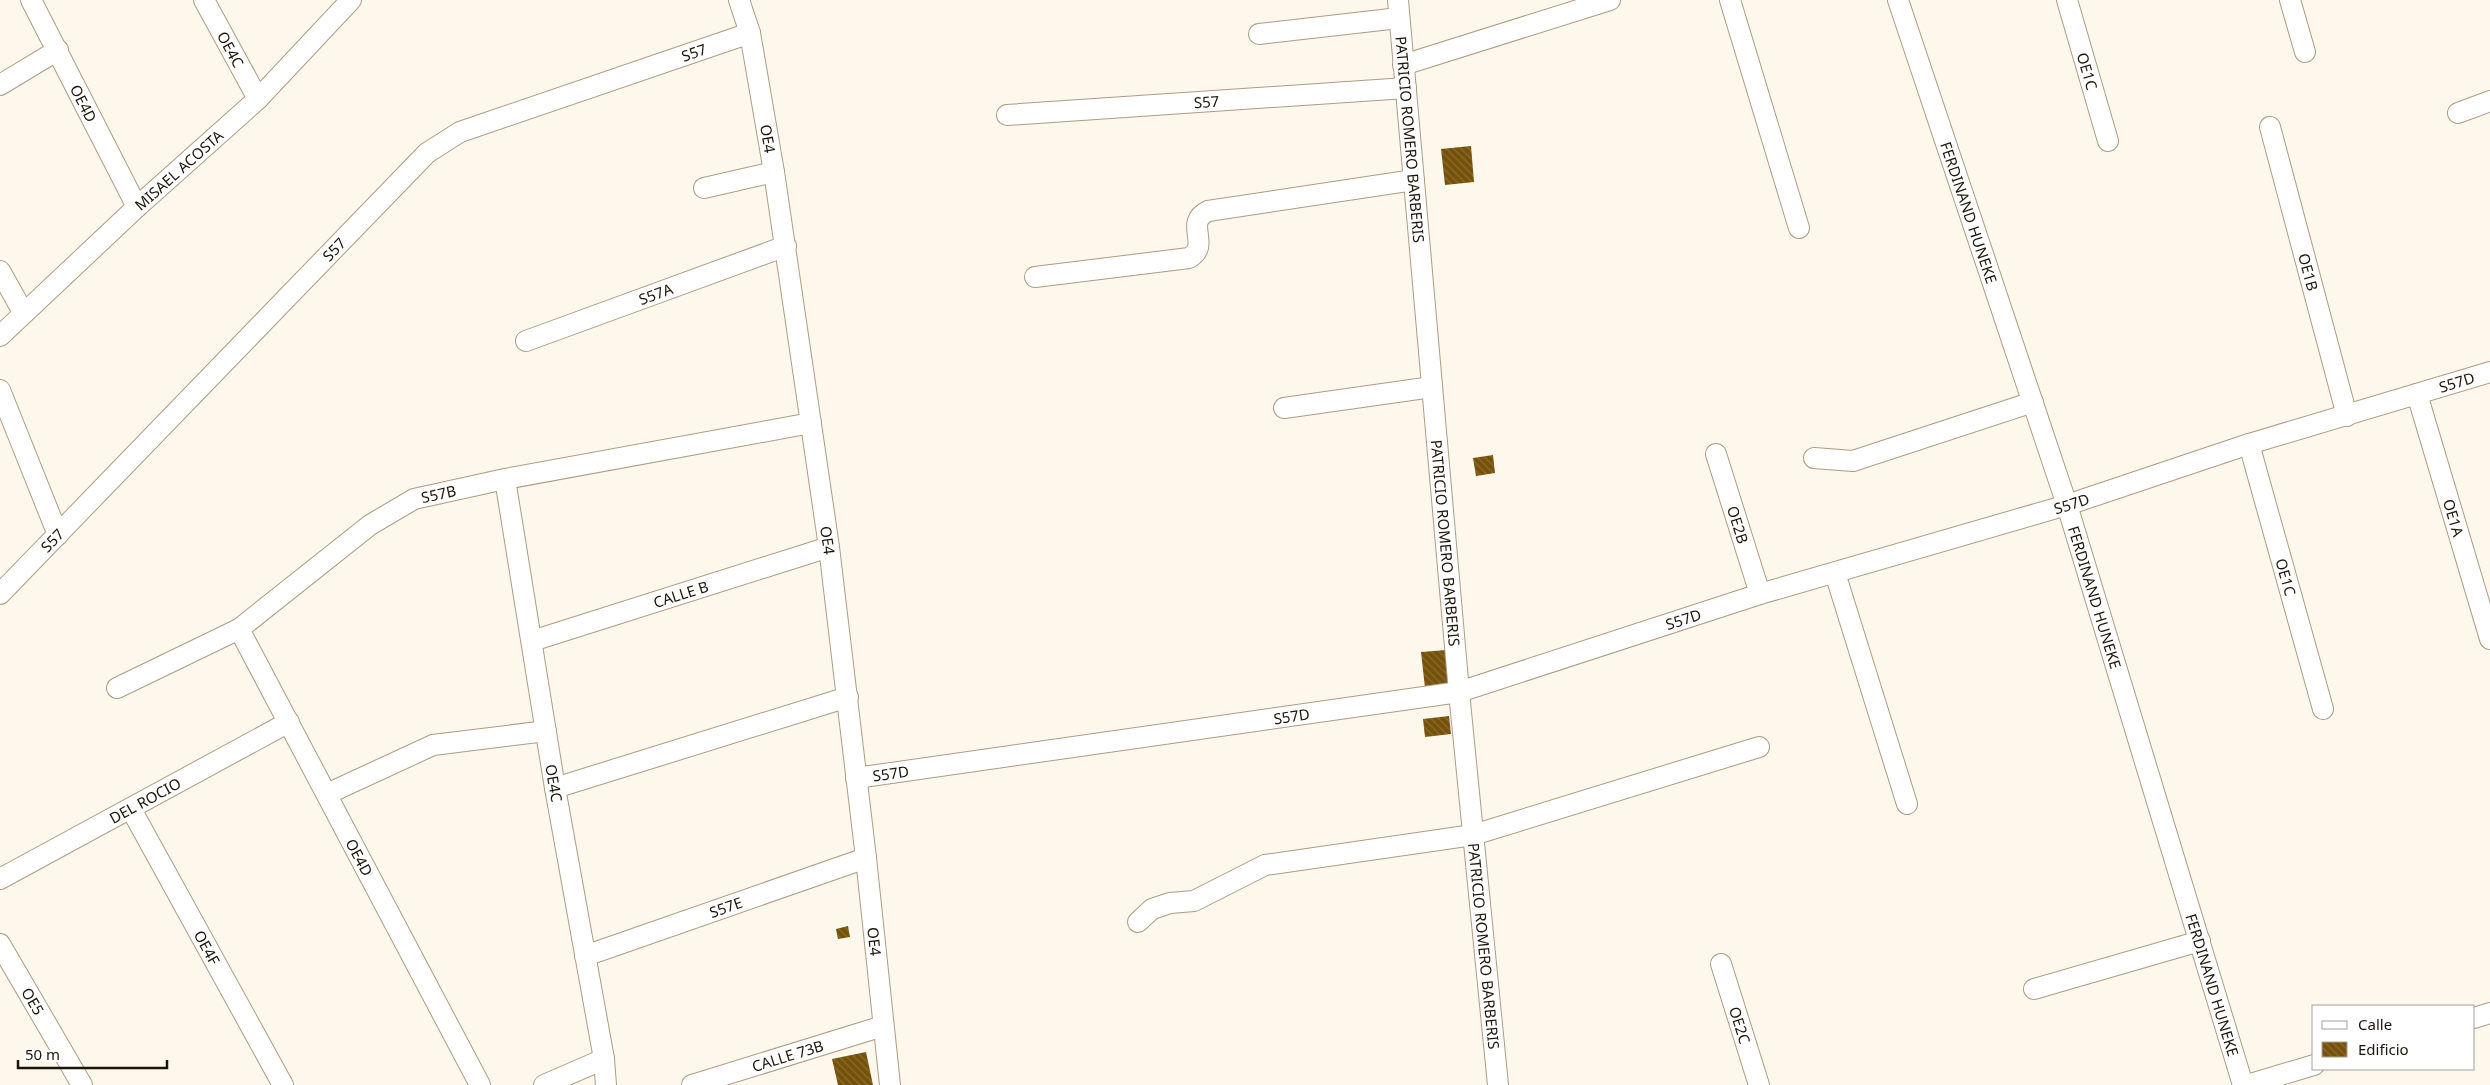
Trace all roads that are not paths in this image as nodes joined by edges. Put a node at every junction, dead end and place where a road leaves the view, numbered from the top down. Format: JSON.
{"nodes":[{"id":1,"x":31,"y":0,"type":"edge"},
{"id":2,"x":204,"y":0,"type":"edge"},
{"id":3,"x":351,"y":0,"type":"edge"},
{"id":4,"x":739,"y":0,"type":"edge"},
{"id":5,"x":1610,"y":0,"type":"edge"},
{"id":6,"x":1730,"y":0,"type":"edge"},
{"id":7,"x":1898,"y":0,"type":"edge"},
{"id":8,"x":2067,"y":0,"type":"edge"},
{"id":9,"x":2290,"y":0,"type":"edge"},
{"id":10,"x":1399,"y":9,"type":"edge"},
{"id":11,"x":750,"y":33,"type":"junction"},
{"id":12,"x":1259,"y":34,"type":"dead end"},
{"id":13,"x":58,"y":50,"type":"junction"},
{"id":14,"x":2305,"y":52,"type":"dead end"},
{"id":15,"x":1403,"y":65,"type":"junction"},
{"id":16,"x":0,"y":84,"type":"edge"},
{"id":17,"x":1406,"y":88,"type":"junction"},
{"id":18,"x":258,"y":99,"type":"junction"},
{"id":19,"x":2490,"y":101,"type":"edge"},
{"id":20,"x":2458,"y":114,"type":"dead end"},
{"id":21,"x":1007,"y":115,"type":"dead end"},
{"id":22,"x":2270,"y":127,"type":"dead end"},
{"id":23,"x":2108,"y":141,"type":"dead end"},
{"id":24,"x":774,"y":172,"type":"junction"},
{"id":25,"x":1414,"y":180,"type":"junction"},
{"id":26,"x":704,"y":188,"type":"dead end"},
{"id":27,"x":137,"y":207,"type":"junction"},
{"id":28,"x":1799,"y":228,"type":"dead end"},
{"id":29,"x":786,"y":246,"type":"junction"},
{"id":30,"x":0,"y":271,"type":"edge"},
{"id":31,"x":1035,"y":277,"type":"dead end"},
{"id":32,"x":23,"y":312,"type":"junction"},
{"id":33,"x":0,"y":336,"type":"edge"},
{"id":34,"x":526,"y":341,"type":"dead end"},
{"id":35,"x":2490,"y":372,"type":"edge"},
{"id":36,"x":1432,"y":387,"type":"junction"},
{"id":37,"x":0,"y":390,"type":"edge"},
{"id":38,"x":2417,"y":394,"type":"junction"},
{"id":39,"x":2033,"y":402,"type":"junction"},
{"id":40,"x":1284,"y":408,"type":"dead end"},
{"id":41,"x":2347,"y":416,"type":"junction"},
{"id":42,"x":811,"y":423,"type":"junction"},
{"id":43,"x":2249,"y":444,"type":"junction"},
{"id":44,"x":1716,"y":454,"type":"dead end"},
{"id":45,"x":1814,"y":458,"type":"dead end"},
{"id":46,"x":505,"y":478,"type":"junction"},
{"id":47,"x":2068,"y":505,"type":"junction"},
{"id":48,"x":58,"y":535,"type":"junction"},
{"id":49,"x":829,"y":547,"type":"junction"},
{"id":50,"x":1835,"y":572,"type":"junction"},
{"id":51,"x":0,"y":594,"type":"edge"},
{"id":52,"x":1760,"y":594,"type":"junction"},
{"id":53,"x":239,"y":629,"type":"junction"},
{"id":54,"x":2490,"y":639,"type":"edge"},
{"id":55,"x":532,"y":642,"type":"junction"},
{"id":56,"x":117,"y":688,"type":"dead end"},
{"id":57,"x":1459,"y":692,"type":"junction"},
{"id":58,"x":848,"y":697,"type":"junction"},
{"id":59,"x":2323,"y":709,"type":"dead end"},
{"id":60,"x":289,"y":722,"type":"junction"},
{"id":61,"x":546,"y":731,"type":"junction"},
{"id":62,"x":1759,"y":747,"type":"dead end"},
{"id":63,"x":856,"y":778,"type":"junction"},
{"id":64,"x":555,"y":788,"type":"junction"},
{"id":65,"x":327,"y":794,"type":"junction"},
{"id":66,"x":1907,"y":804,"type":"dead end"},
{"id":67,"x":130,"y":809,"type":"junction"},
{"id":68,"x":1472,"y":835,"type":"junction"},
{"id":69,"x":866,"y":858,"type":"junction"},
{"id":70,"x":0,"y":879,"type":"edge"},
{"id":71,"x":1138,"y":922,"type":"dead end"},
{"id":72,"x":2200,"y":941,"type":"junction"},
{"id":73,"x":0,"y":944,"type":"edge"},
{"id":74,"x":585,"y":956,"type":"junction"},
{"id":75,"x":1721,"y":964,"type":"dead end"},
{"id":76,"x":2034,"y":989,"type":"dead end"},
{"id":77,"x":2490,"y":1013,"type":"edge"},
{"id":78,"x":2475,"y":1018,"type":"edge"},
{"id":79,"x":883,"y":1026,"type":"junction"},
{"id":80,"x":604,"y":1059,"type":"junction"},
{"id":81,"x":2312,"y":1066,"type":"edge"},
{"id":82,"x":82,"y":1085,"type":"edge"},
{"id":83,"x":283,"y":1085,"type":"edge"},
{"id":84,"x":480,"y":1085,"type":"edge"},
{"id":85,"x":544,"y":1085,"type":"edge"},
{"id":86,"x":606,"y":1085,"type":"edge"},
{"id":87,"x":692,"y":1085,"type":"edge"},
{"id":88,"x":890,"y":1085,"type":"edge"},
{"id":89,"x":1498,"y":1085,"type":"edge"},
{"id":90,"x":1759,"y":1085,"type":"edge"},
{"id":91,"x":2243,"y":1085,"type":"edge"},
{"id":92,"x":2247,"y":1085,"type":"edge"}],
"edges":[{"from":1,"to":13,"type":"street","name":"OE4D"},
{"from":2,"to":18,"type":"street","name":"OE4C"},
{"from":3,"to":18,"type":"street","name":"MISAEL ACOSTA"},
{"from":4,"to":11,"type":"street","name":"OE4"},
{"from":5,"to":15,"type":"street"},
{"from":6,"to":28,"type":"street"},
{"from":7,"to":39,"type":"street","name":"FERDINAND HUNEKE"},
{"from":8,"to":23,"type":"street","name":"OE1C"},
{"from":9,"to":14,"type":"street"},
{"from":10,"to":12,"type":"street"},
{"from":10,"to":15,"type":"street","name":"PATRICIO ROMERO BARBERIS"},
{"from":11,"to":24,"type":"street","name":"OE4"},
{"from":11,"to":48,"type":"street","name":"S57"},
{"from":13,"to":16,"type":"street"},
{"from":13,"to":27,"type":"street","name":"OE4D"},
{"from":15,"to":17,"type":"street","name":"PATRICIO ROMERO BARBERIS"},
{"from":17,"to":21,"type":"street","name":"S57"},
{"from":17,"to":25,"type":"street","name":"PATRICIO ROMERO BARBERIS"},
{"from":18,"to":27,"type":"street","name":"MISAEL ACOSTA"},
{"from":19,"to":20,"type":"street"},
{"from":22,"to":41,"type":"street","name":"OE1B"},
{"from":24,"to":26,"type":"street"},
{"from":24,"to":29,"type":"street","name":"OE4"},
{"from":25,"to":31,"type":"street"},
{"from":25,"to":36,"type":"street","name":"PATRICIO ROMERO BARBERIS"},
{"from":27,"to":32,"type":"street","name":"MISAEL ACOSTA"},
{"from":29,"to":34,"type":"street","name":"S57A"},
{"from":29,"to":42,"type":"street","name":"OE4"},
{"from":30,"to":32,"type":"street"},
{"from":32,"to":33,"type":"street","name":"MISAEL ACOSTA"},
{"from":35,"to":38,"type":"street","name":"S57D"},
{"from":36,"to":40,"type":"street"},
{"from":36,"to":57,"type":"street","name":"PATRICIO ROMERO BARBERIS"},
{"from":37,"to":48,"type":"street"},
{"from":38,"to":41,"type":"street","name":"S57D"},
{"from":38,"to":54,"type":"street","name":"OE1A"},
{"from":39,"to":45,"type":"street"},
{"from":39,"to":47,"type":"street","name":"FERDINAND HUNEKE"},
{"from":41,"to":43,"type":"street","name":"S57D"},
{"from":42,"to":46,"type":"street","name":"S57B"},
{"from":42,"to":49,"type":"street","name":"OE4"},
{"from":43,"to":47,"type":"street","name":"S57D"},
{"from":43,"to":59,"type":"street","name":"OE1C"},
{"from":44,"to":52,"type":"street","name":"OE2B"},
{"from":46,"to":53,"type":"street","name":"S57B"},
{"from":46,"to":55,"type":"street","name":"OE4C"},
{"from":47,"to":50,"type":"street","name":"S57D"},
{"from":47,"to":72,"type":"street","name":"FERDINAND HUNEKE"},
{"from":48,"to":51,"type":"street","name":"S57"},
{"from":49,"to":55,"type":"street","name":"CALLE B"},
{"from":49,"to":58,"type":"street","name":"OE4"},
{"from":50,"to":52,"type":"street","name":"S57D"},
{"from":50,"to":66,"type":"street"},
{"from":52,"to":57,"type":"street","name":"S57D"},
{"from":53,"to":56,"type":"street","name":"S57B"},
{"from":53,"to":60,"type":"street","name":"OE4D"},
{"from":55,"to":61,"type":"street","name":"OE4C"},
{"from":57,"to":63,"type":"street","name":"S57D"},
{"from":57,"to":68,"type":"street","name":"PATRICIO ROMERO BARBERIS"},
{"from":58,"to":63,"type":"street","name":"OE4"},
{"from":58,"to":64,"type":"street"},
{"from":60,"to":65,"type":"street","name":"OE4D"},
{"from":60,"to":67,"type":"street","name":"DEL ROCIO"},
{"from":61,"to":64,"type":"street","name":"OE4C"},
{"from":61,"to":65,"type":"street"},
{"from":62,"to":68,"type":"street"},
{"from":63,"to":69,"type":"street","name":"OE4"},
{"from":64,"to":74,"type":"street","name":"OE4C"},
{"from":65,"to":84,"type":"street","name":"OE4D"},
{"from":67,"to":70,"type":"street","name":"DEL ROCIO"},
{"from":67,"to":83,"type":"street","name":"OE4F"},
{"from":68,"to":71,"type":"street"},
{"from":68,"to":89,"type":"street","name":"PATRICIO ROMERO BARBERIS"},
{"from":69,"to":74,"type":"street","name":"S57E"},
{"from":69,"to":79,"type":"street","name":"OE4"},
{"from":72,"to":76,"type":"street"},
{"from":72,"to":91,"type":"street","name":"FERDINAND HUNEKE"},
{"from":73,"to":82,"type":"street","name":"OE5"},
{"from":74,"to":80,"type":"street","name":"OE4C"},
{"from":75,"to":90,"type":"street","name":"OE2C"},
{"from":77,"to":78,"type":"street"},
{"from":79,"to":87,"type":"street","name":"CALLE 73B"},
{"from":79,"to":88,"type":"street","name":"OE4"},
{"from":80,"to":85,"type":"street"},
{"from":80,"to":86,"type":"street","name":"OE4C"},
{"from":81,"to":92,"type":"street"}]}
